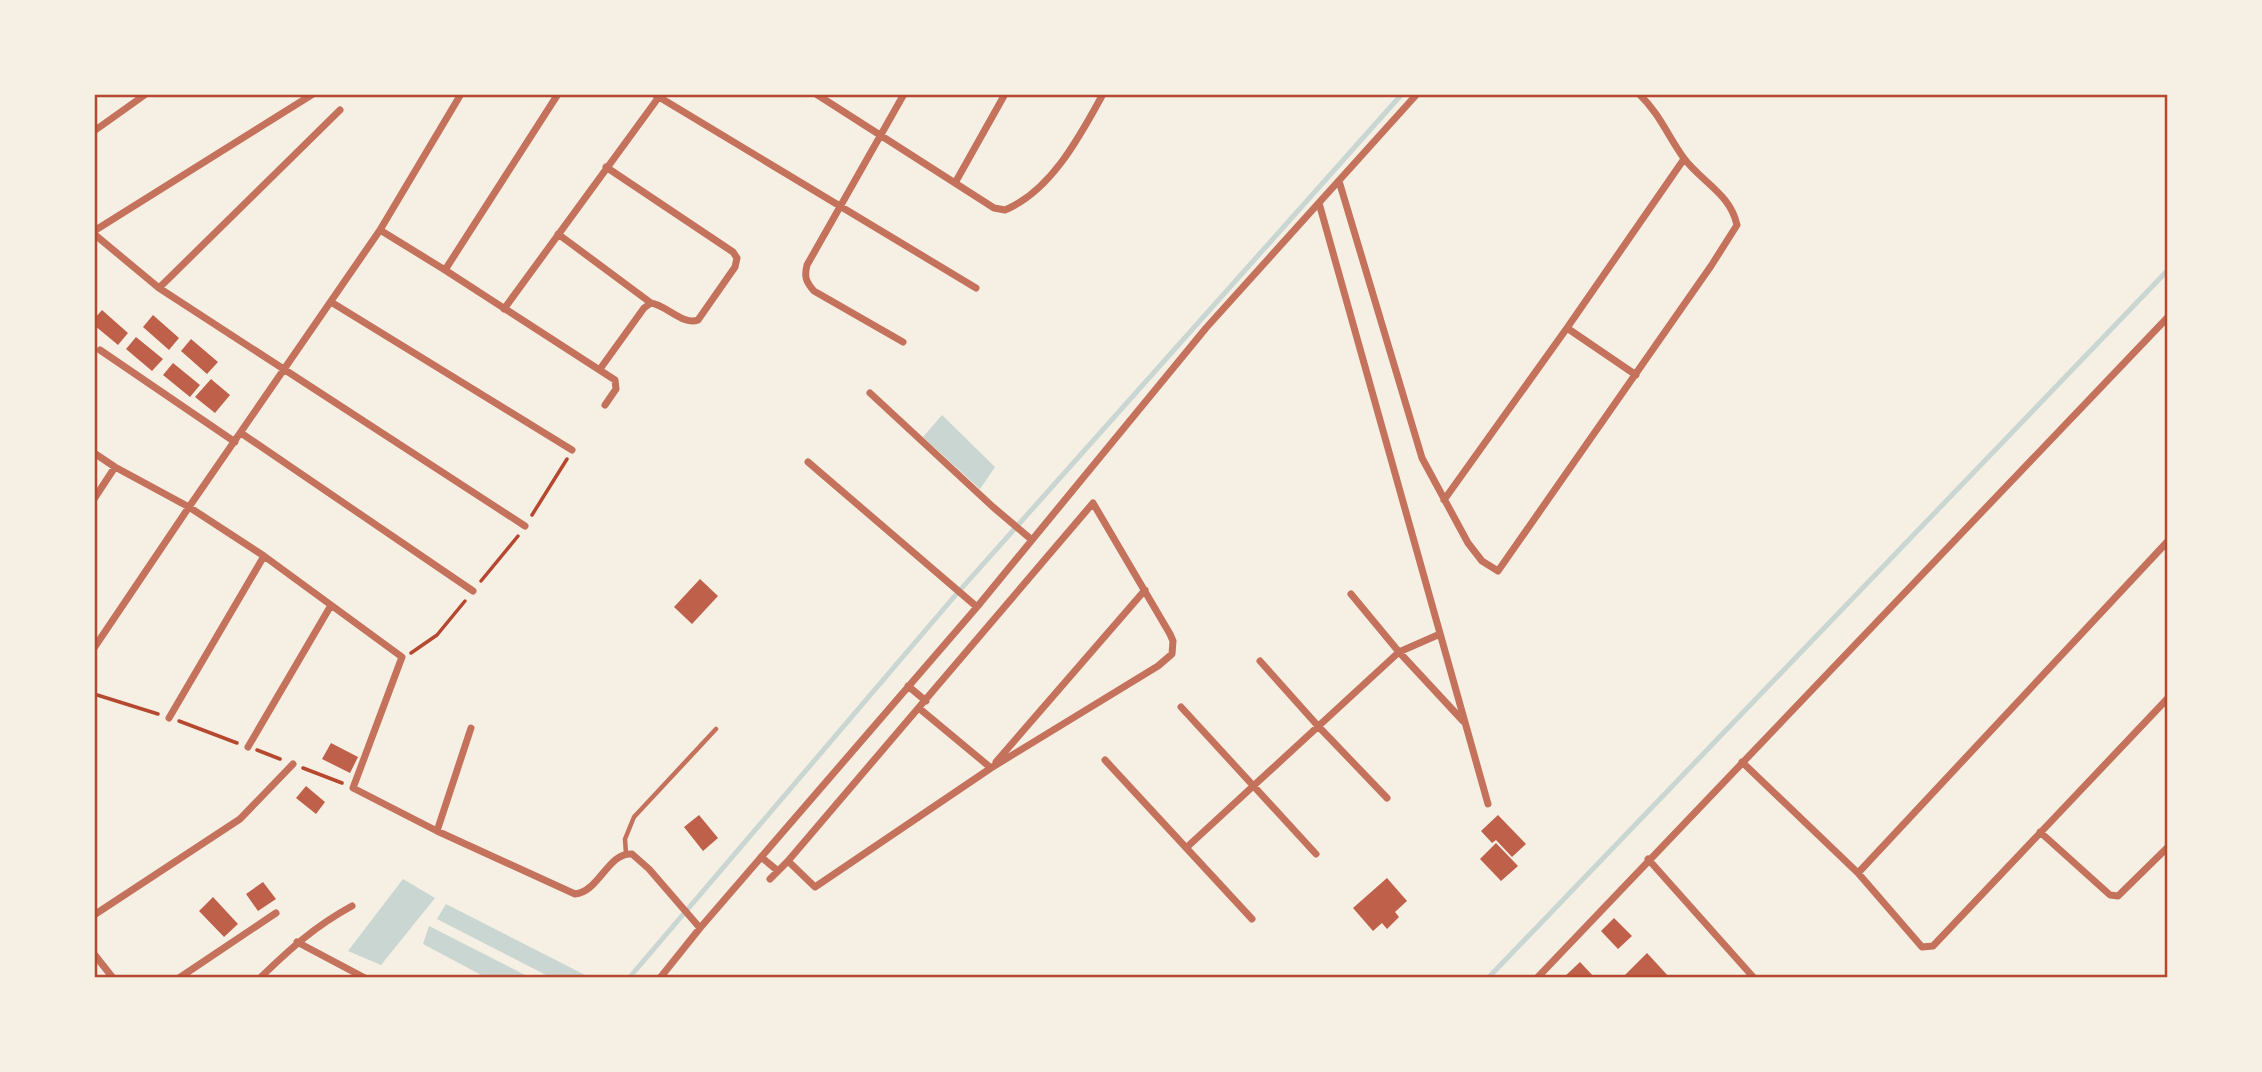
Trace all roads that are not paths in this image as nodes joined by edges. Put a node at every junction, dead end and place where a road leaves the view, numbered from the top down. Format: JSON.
{"nodes":[{"id":1,"x":146,"y":94,"type":"edge"},
{"id":2,"x":313,"y":94,"type":"edge"},
{"id":3,"x":461,"y":94,"type":"edge"},
{"id":4,"x":558,"y":94,"type":"edge"},
{"id":5,"x":816,"y":94,"type":"edge"},
{"id":6,"x":904,"y":94,"type":"edge"},
{"id":7,"x":1005,"y":94,"type":"edge"},
{"id":8,"x":1103,"y":94,"type":"edge"},
{"id":9,"x":1417,"y":94,"type":"edge"},
{"id":10,"x":1639,"y":94,"type":"edge"},
{"id":11,"x":658,"y":95,"type":"edge"},
{"id":12,"x":340,"y":110,"type":"dead end"},
{"id":13,"x":94,"y":131,"type":"edge"},
{"id":14,"x":881,"y":134,"type":"junction"},
{"id":15,"x":1684,"y":159,"type":"junction"},
{"id":16,"x":606,"y":167,"type":"junction"},
{"id":17,"x":1339,"y":181,"type":"junction"},
{"id":18,"x":956,"y":183,"type":"junction"},
{"id":19,"x":1319,"y":203,"type":"junction"},
{"id":20,"x":841,"y":207,"type":"junction"},
{"id":21,"x":380,"y":230,"type":"junction"},
{"id":22,"x":94,"y":232,"type":"edge"},
{"id":23,"x":558,"y":234,"type":"junction"},
{"id":24,"x":445,"y":270,"type":"junction"},
{"id":25,"x":159,"y":288,"type":"junction"},
{"id":26,"x":976,"y":288,"type":"dead end"},
{"id":27,"x":331,"y":302,"type":"junction"},
{"id":28,"x":650,"y":303,"type":"junction"},
{"id":29,"x":505,"y":309,"type":"junction"},
{"id":30,"x":2168,"y":317,"type":"edge"},
{"id":31,"x":1567,"y":328,"type":"junction"},
{"id":32,"x":904,"y":342,"type":"dead end"},
{"id":33,"x":100,"y":351,"type":"dead end"},
{"id":34,"x":285,"y":368,"type":"junction"},
{"id":35,"x":600,"y":369,"type":"junction"},
{"id":36,"x":1636,"y":375,"type":"junction"},
{"id":37,"x":870,"y":393,"type":"dead end"},
{"id":38,"x":605,"y":405,"type":"dead end"},
{"id":39,"x":241,"y":433,"type":"junction"},
{"id":40,"x":235,"y":442,"type":"junction"},
{"id":41,"x":572,"y":450,"type":"road end"},
{"id":42,"x":94,"y":453,"type":"edge"},
{"id":43,"x":808,"y":462,"type":"dead end"},
{"id":44,"x":115,"y":467,"type":"junction"},
{"id":45,"x":94,"y":499,"type":"edge"},
{"id":46,"x":1444,"y":500,"type":"junction"},
{"id":47,"x":189,"y":508,"type":"junction"},
{"id":48,"x":525,"y":526,"type":"road end"},
{"id":49,"x":1032,"y":540,"type":"junction"},
{"id":50,"x":2168,"y":541,"type":"edge"},
{"id":51,"x":264,"y":556,"type":"junction"},
{"id":52,"x":1145,"y":590,"type":"junction"},
{"id":53,"x":473,"y":591,"type":"dead end"},
{"id":54,"x":1351,"y":594,"type":"dead end"},
{"id":55,"x":330,"y":607,"type":"junction"},
{"id":56,"x":977,"y":607,"type":"junction"},
{"id":57,"x":1440,"y":634,"type":"junction"},
{"id":58,"x":94,"y":648,"type":"edge"},
{"id":59,"x":1399,"y":652,"type":"junction"},
{"id":60,"x":1260,"y":661,"type":"dead end"},
{"id":61,"x":908,"y":686,"type":"junction"},
{"id":62,"x":2168,"y":698,"type":"edge"},
{"id":63,"x":926,"y":701,"type":"junction"},
{"id":64,"x":1181,"y":707,"type":"dead end"},
{"id":65,"x":920,"y":709,"type":"junction"},
{"id":66,"x":169,"y":718,"type":"road end"},
{"id":67,"x":1466,"y":724,"type":"junction"},
{"id":68,"x":1318,"y":726,"type":"junction"},
{"id":69,"x":471,"y":728,"type":"dead end"},
{"id":70,"x":716,"y":729,"type":"dead end"},
{"id":71,"x":248,"y":747,"type":"road end"},
{"id":72,"x":1105,"y":760,"type":"dead end"},
{"id":73,"x":1741,"y":762,"type":"junction"},
{"id":74,"x":293,"y":764,"type":"road end"},
{"id":75,"x":991,"y":768,"type":"junction"},
{"id":76,"x":1252,"y":786,"type":"junction"},
{"id":77,"x":1387,"y":798,"type":"dead end"},
{"id":78,"x":1488,"y":804,"type":"dead end"},
{"id":79,"x":437,"y":831,"type":"junction"},
{"id":80,"x":2040,"y":832,"type":"junction"},
{"id":81,"x":2168,"y":847,"type":"edge"},
{"id":82,"x":1186,"y":848,"type":"junction"},
{"id":83,"x":626,"y":854,"type":"junction"},
{"id":84,"x":1316,"y":854,"type":"dead end"},
{"id":85,"x":761,"y":857,"type":"junction"},
{"id":86,"x":1648,"y":859,"type":"junction"},
{"id":87,"x":788,"y":861,"type":"junction"},
{"id":88,"x":778,"y":871,"type":"junction"},
{"id":89,"x":1858,"y":873,"type":"junction"},
{"id":90,"x":770,"y":879,"type":"dead end"},
{"id":91,"x":352,"y":906,"type":"dead end"},
{"id":92,"x":276,"y":913,"type":"dead end"},
{"id":93,"x":94,"y":915,"type":"edge"},
{"id":94,"x":1252,"y":919,"type":"dead end"},
{"id":95,"x":700,"y":928,"type":"junction"},
{"id":96,"x":297,"y":942,"type":"junction"},
{"id":97,"x":94,"y":954,"type":"edge"},
{"id":98,"x":113,"y":978,"type":"edge"},
{"id":99,"x":179,"y":978,"type":"edge"},
{"id":100,"x":260,"y":978,"type":"edge"},
{"id":101,"x":365,"y":978,"type":"edge"},
{"id":102,"x":660,"y":978,"type":"edge"},
{"id":103,"x":1537,"y":978,"type":"edge"},
{"id":104,"x":1754,"y":978,"type":"edge"}],
"edges":[{"from":1,"to":13,"type":"street"},
{"from":2,"to":22,"type":"street"},
{"from":3,"to":21,"type":"street"},
{"from":4,"to":24,"type":"street"},
{"from":5,"to":14,"type":"street"},
{"from":6,"to":14,"type":"street"},
{"from":7,"to":18,"type":"street"},
{"from":8,"to":18,"type":"street"},
{"from":9,"to":17,"type":"street"},
{"from":10,"to":15,"type":"street"},
{"from":11,"to":16,"type":"street"},
{"from":11,"to":20,"type":"street"},
{"from":12,"to":25,"type":"street"},
{"from":14,"to":18,"type":"street"},
{"from":14,"to":20,"type":"street"},
{"from":15,"to":31,"type":"street"},
{"from":15,"to":36,"type":"street"},
{"from":16,"to":23,"type":"street"},
{"from":16,"to":28,"type":"street"},
{"from":17,"to":19,"type":"street"},
{"from":17,"to":46,"type":"street"},
{"from":19,"to":49,"type":"street"},
{"from":19,"to":57,"type":"street"},
{"from":20,"to":26,"type":"street"},
{"from":20,"to":32,"type":"street"},
{"from":21,"to":24,"type":"street"},
{"from":21,"to":27,"type":"street"},
{"from":22,"to":25,"type":"street"},
{"from":23,"to":28,"type":"street"},
{"from":23,"to":29,"type":"street"},
{"from":24,"to":29,"type":"street"},
{"from":25,"to":34,"type":"street"},
{"from":27,"to":34,"type":"street"},
{"from":27,"to":41,"type":"street"},
{"from":28,"to":35,"type":"street"},
{"from":29,"to":35,"type":"street"},
{"from":30,"to":73,"type":"street"},
{"from":31,"to":36,"type":"street"},
{"from":31,"to":46,"type":"street"},
{"from":33,"to":40,"type":"street"},
{"from":34,"to":39,"type":"street"},
{"from":34,"to":48,"type":"street"},
{"from":35,"to":38,"type":"street"},
{"from":36,"to":46,"type":"street"},
{"from":37,"to":49,"type":"street"},
{"from":39,"to":40,"type":"street"},
{"from":39,"to":53,"type":"street"},
{"from":40,"to":47,"type":"street"},
{"from":42,"to":44,"type":"street"},
{"from":43,"to":56,"type":"street"},
{"from":44,"to":45,"type":"street"},
{"from":44,"to":47,"type":"street"},
{"from":47,"to":51,"type":"street"},
{"from":47,"to":58,"type":"street"},
{"from":49,"to":56,"type":"street"},
{"from":50,"to":89,"type":"street"},
{"from":51,"to":55,"type":"street"},
{"from":51,"to":66,"type":"street"},
{"from":52,"to":63,"type":"street"},
{"from":52,"to":75,"type":"street"},
{"from":52,"to":75,"type":"street"},
{"from":54,"to":59,"type":"street"},
{"from":55,"to":71,"type":"street"},
{"from":55,"to":79,"type":"street"},
{"from":56,"to":61,"type":"street"},
{"from":57,"to":59,"type":"street"},
{"from":57,"to":67,"type":"street"},
{"from":59,"to":67,"type":"street"},
{"from":59,"to":68,"type":"street"},
{"from":60,"to":68,"type":"street"},
{"from":61,"to":63,"type":"street"},
{"from":61,"to":85,"type":"street"},
{"from":62,"to":80,"type":"street"},
{"from":63,"to":65,"type":"street"},
{"from":64,"to":76,"type":"street"},
{"from":65,"to":75,"type":"street"},
{"from":65,"to":87,"type":"street"},
{"from":67,"to":78,"type":"street"},
{"from":68,"to":76,"type":"street"},
{"from":68,"to":77,"type":"street"},
{"from":69,"to":79,"type":"street"},
{"from":70,"to":83,"type":"lane"},
{"from":72,"to":82,"type":"street"},
{"from":73,"to":86,"type":"street"},
{"from":73,"to":89,"type":"street"},
{"from":74,"to":93,"type":"street"},
{"from":75,"to":87,"type":"street"},
{"from":76,"to":82,"type":"street"},
{"from":76,"to":84,"type":"street"},
{"from":79,"to":83,"type":"street"},
{"from":80,"to":81,"type":"street"},
{"from":80,"to":89,"type":"street"},
{"from":82,"to":94,"type":"street"},
{"from":83,"to":95,"type":"street"},
{"from":85,"to":88,"type":"street"},
{"from":85,"to":95,"type":"street"},
{"from":86,"to":103,"type":"street"},
{"from":86,"to":104,"type":"street"},
{"from":87,"to":88,"type":"street"},
{"from":88,"to":90,"type":"street"},
{"from":91,"to":96,"type":"street"},
{"from":92,"to":99,"type":"street"},
{"from":95,"to":102,"type":"street"},
{"from":96,"to":100,"type":"street"},
{"from":96,"to":101,"type":"street"},
{"from":97,"to":98,"type":"street"}]}
